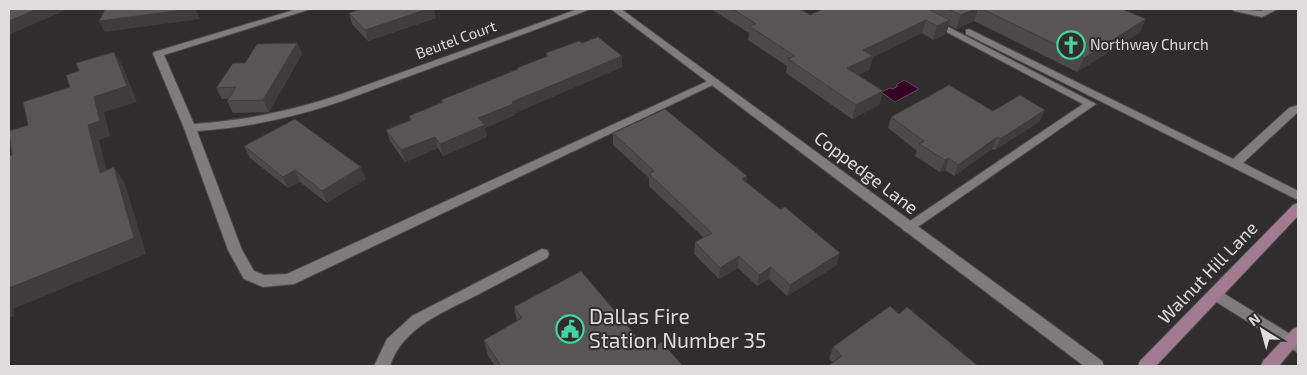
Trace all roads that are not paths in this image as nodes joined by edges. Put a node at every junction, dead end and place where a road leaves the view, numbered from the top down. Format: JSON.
{"nodes":[{"id":1,"x":306,"y":9,"type":"edge"},
{"id":2,"x":586,"y":9,"type":"edge"},
{"id":3,"x":615,"y":9,"type":"edge"},
{"id":4,"x":907,"y":9,"type":"edge"},
{"id":5,"x":924,"y":9,"type":"edge"},
{"id":6,"x":1237,"y":9,"type":"edge"},
{"id":7,"x":1273,"y":9,"type":"edge"},
{"id":8,"x":714,"y":82,"type":"junction"},
{"id":9,"x":1298,"y":108,"type":"edge"},
{"id":10,"x":190,"y":128,"type":"junction"},
{"id":11,"x":1235,"y":164,"type":"junction"},
{"id":12,"x":1298,"y":196,"type":"edge"},
{"id":13,"x":1298,"y":208,"type":"edge"},
{"id":14,"x":909,"y":228,"type":"junction"},
{"id":15,"x":542,"y":254,"type":"dead end"},
{"id":16,"x":1215,"y":294,"type":"junction"},
{"id":17,"x":1296,"y":340,"type":"edge"},
{"id":18,"x":382,"y":366,"type":"edge"},
{"id":19,"x":1096,"y":366,"type":"edge"},
{"id":20,"x":1146,"y":366,"type":"edge"},
{"id":21,"x":1269,"y":366,"type":"edge"}],
"edges":[{"from":1,"to":10,"type":"street"},
{"from":2,"to":10,"type":"street","name":"Beutel Court"},
{"from":3,"to":8,"type":"street","name":"Coppedge Lane"},
{"from":4,"to":14,"type":"street"},
{"from":5,"to":11,"type":"street"},
{"from":6,"to":7,"type":"street"},
{"from":8,"to":10,"type":"street"},
{"from":8,"to":14,"type":"street","name":"Coppedge Lane"},
{"from":9,"to":11,"type":"street"},
{"from":11,"to":12,"type":"street"},
{"from":13,"to":16,"type":"main road","name":"Walnut Hill Lane"},
{"from":14,"to":19,"type":"street","name":"Coppedge Lane"},
{"from":15,"to":18,"type":"street"},
{"from":16,"to":17,"type":"street"},
{"from":16,"to":20,"type":"main road","name":"Walnut Hill Lane"},
{"from":17,"to":21,"type":"main road"}]}
